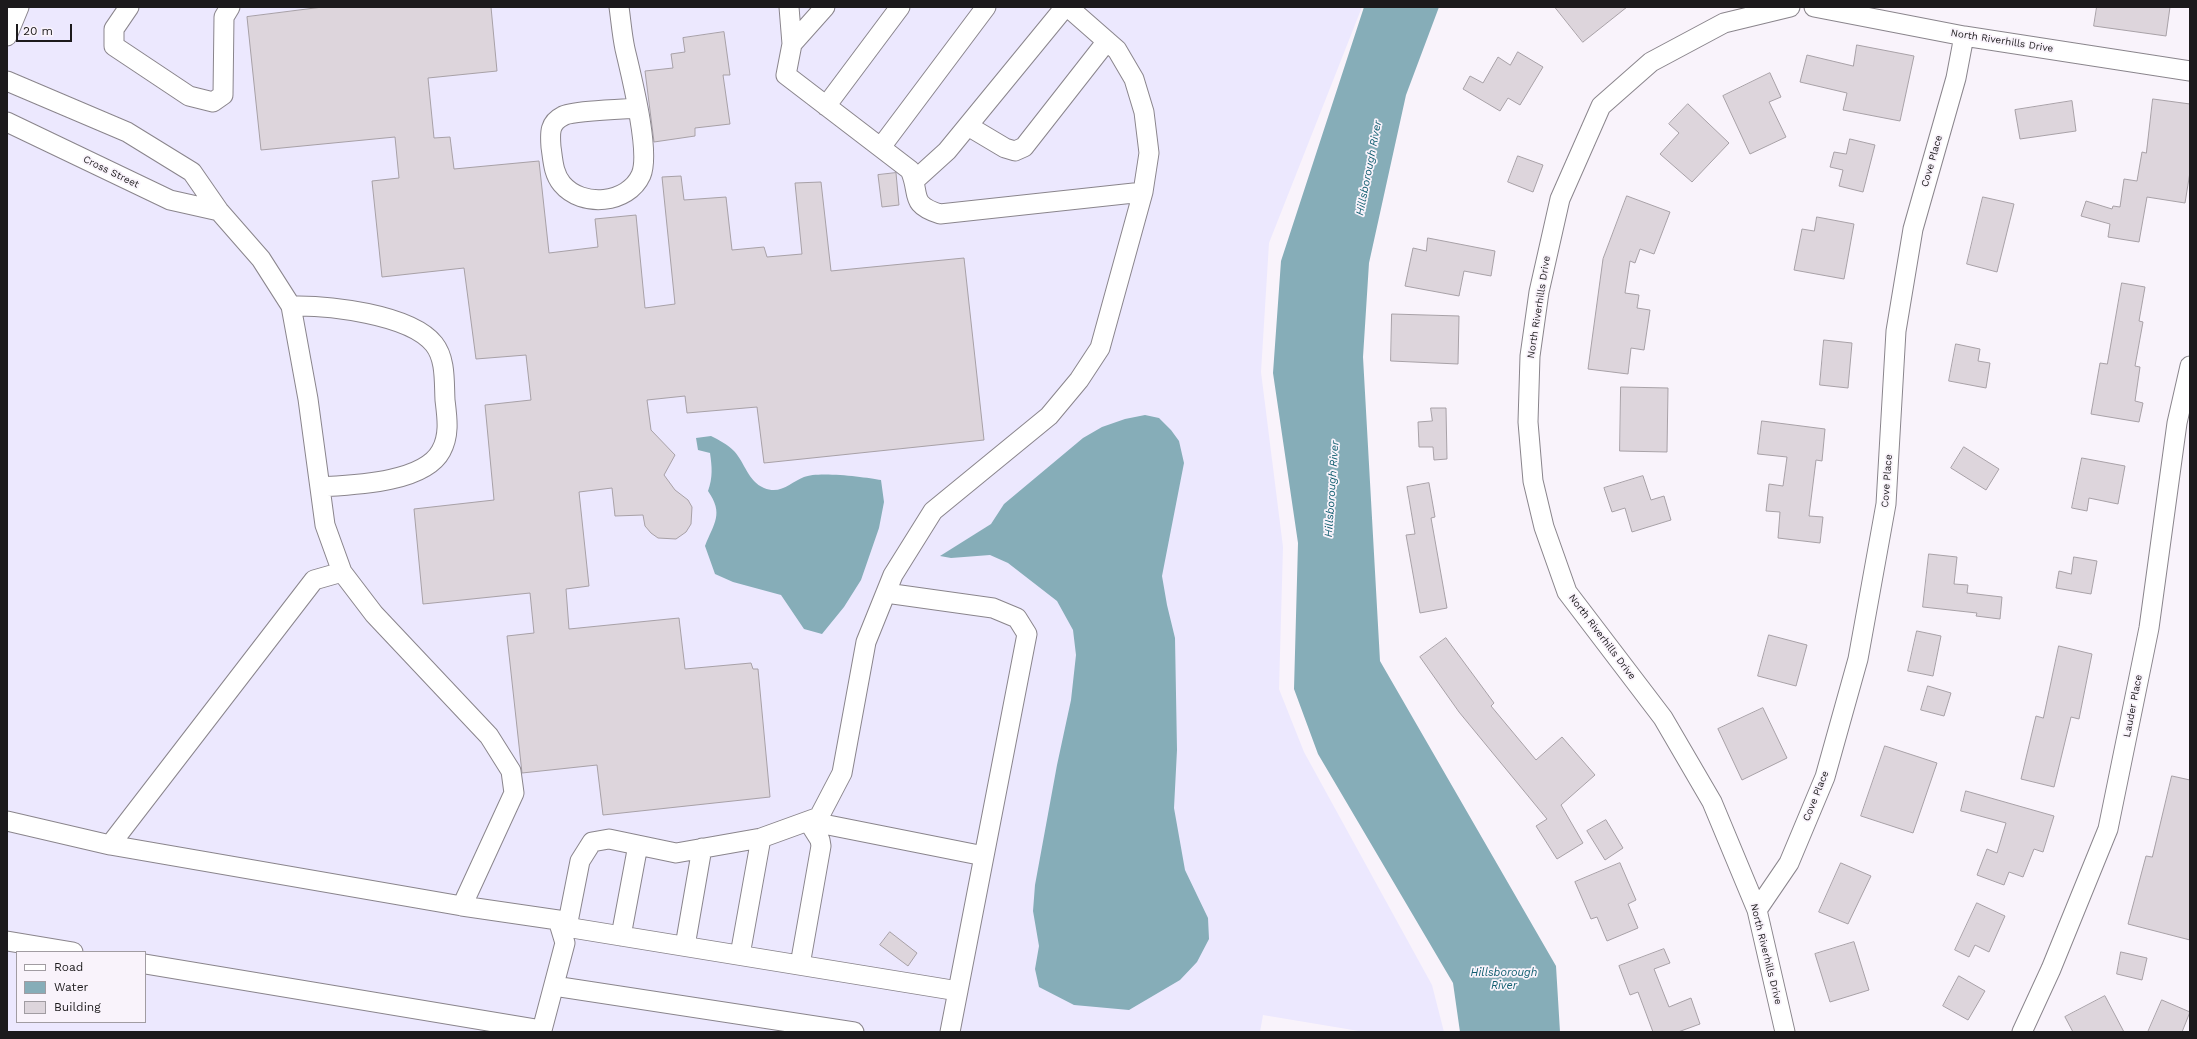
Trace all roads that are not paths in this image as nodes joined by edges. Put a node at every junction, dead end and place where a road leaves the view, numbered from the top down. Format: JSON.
{"nodes":[{"id":1,"x":18,"y":7,"type":"edge"},
{"id":2,"x":129,"y":7,"type":"edge"},
{"id":3,"x":230,"y":7,"type":"edge"},
{"id":4,"x":619,"y":7,"type":"edge"},
{"id":5,"x":789,"y":7,"type":"edge"},
{"id":6,"x":825,"y":7,"type":"edge"},
{"id":7,"x":900,"y":7,"type":"edge"},
{"id":8,"x":986,"y":7,"type":"edge"},
{"id":9,"x":1065,"y":7,"type":"edge"},
{"id":10,"x":1068,"y":7,"type":"edge"},
{"id":11,"x":1790,"y":7,"type":"edge"},
{"id":12,"x":1814,"y":7,"type":"edge"},
{"id":13,"x":7,"y":36,"type":"edge"},
{"id":14,"x":1964,"y":36,"type":"junction"},
{"id":15,"x":1107,"y":41,"type":"junction"},
{"id":16,"x":792,"y":44,"type":"junction"},
{"id":17,"x":2190,"y":71,"type":"edge"},
{"id":18,"x":7,"y":81,"type":"edge"},
{"id":19,"x":826,"y":106,"type":"junction"},
{"id":20,"x":638,"y":108,"type":"junction"},
{"id":21,"x":7,"y":122,"type":"edge"},
{"id":22,"x":968,"y":126,"type":"junction"},
{"id":23,"x":880,"y":147,"type":"junction"},
{"id":24,"x":915,"y":180,"type":"junction"},
{"id":25,"x":1143,"y":192,"type":"junction"},
{"id":26,"x":219,"y":211,"type":"junction"},
{"id":27,"x":291,"y":306,"type":"junction"},
{"id":28,"x":2190,"y":366,"type":"edge"},
{"id":29,"x":320,"y":487,"type":"junction"},
{"id":30,"x":342,"y":572,"type":"junction"},
{"id":31,"x":886,"y":593,"type":"junction"},
{"id":32,"x":7,"y":821,"type":"edge"},
{"id":33,"x":808,"y":821,"type":"junction"},
{"id":34,"x":761,"y":838,"type":"junction"},
{"id":35,"x":110,"y":844,"type":"junction"},
{"id":36,"x":638,"y":846,"type":"junction"},
{"id":37,"x":702,"y":848,"type":"junction"},
{"id":38,"x":984,"y":856,"type":"junction"},
{"id":39,"x":462,"y":906,"type":"junction"},
{"id":40,"x":1757,"y":910,"type":"junction"},
{"id":41,"x":563,"y":926,"type":"junction"},
{"id":42,"x":621,"y":936,"type":"junction"},
{"id":43,"x":7,"y":941,"type":"edge"},
{"id":44,"x":685,"y":946,"type":"junction"},
{"id":45,"x":67,"y":951,"type":"edge"},
{"id":46,"x":740,"y":955,"type":"junction"},
{"id":47,"x":146,"y":964,"type":"edge"},
{"id":48,"x":800,"y":965,"type":"junction"},
{"id":49,"x":554,"y":986,"type":"junction"},
{"id":50,"x":958,"y":991,"type":"junction"},
{"id":51,"x":542,"y":1031,"type":"edge"},
{"id":52,"x":854,"y":1032,"type":"edge"},
{"id":53,"x":950,"y":1032,"type":"edge"},
{"id":54,"x":1785,"y":1032,"type":"edge"},
{"id":55,"x":2022,"y":1032,"type":"edge"}],
"edges":[{"from":1,"to":13,"type":"street"},
{"from":2,"to":3,"type":"street"},
{"from":4,"to":20,"type":"street"},
{"from":5,"to":16,"type":"street"},
{"from":6,"to":16,"type":"street"},
{"from":7,"to":19,"type":"street"},
{"from":8,"to":23,"type":"street"},
{"from":9,"to":22,"type":"street"},
{"from":10,"to":15,"type":"street"},
{"from":11,"to":40,"type":"street","name":"North Riverhills Drive"},
{"from":12,"to":14,"type":"street","name":"North Riverhills Drive"},
{"from":14,"to":17,"type":"street","name":"North Riverhills Drive"},
{"from":14,"to":40,"type":"street","name":"Cove Place"},
{"from":15,"to":22,"type":"street"},
{"from":15,"to":25,"type":"street"},
{"from":16,"to":19,"type":"street"},
{"from":18,"to":26,"type":"street"},
{"from":19,"to":23,"type":"street"},
{"from":20,"to":20,"type":"street"},
{"from":21,"to":26,"type":"street","name":"Cross Street"},
{"from":22,"to":24,"type":"street"},
{"from":23,"to":24,"type":"street"},
{"from":24,"to":25,"type":"street"},
{"from":25,"to":31,"type":"street"},
{"from":26,"to":27,"type":"street"},
{"from":27,"to":29,"type":"street"},
{"from":27,"to":29,"type":"street"},
{"from":28,"to":55,"type":"street","name":"Lauder Place"},
{"from":29,"to":30,"type":"street"},
{"from":30,"to":35,"type":"street"},
{"from":30,"to":39,"type":"street"},
{"from":31,"to":33,"type":"street"},
{"from":31,"to":38,"type":"street"},
{"from":32,"to":35,"type":"street"},
{"from":33,"to":34,"type":"street"},
{"from":33,"to":38,"type":"street"},
{"from":33,"to":48,"type":"street"},
{"from":34,"to":37,"type":"street"},
{"from":34,"to":46,"type":"street"},
{"from":35,"to":39,"type":"street"},
{"from":36,"to":37,"type":"street"},
{"from":36,"to":41,"type":"street"},
{"from":36,"to":42,"type":"street"},
{"from":37,"to":44,"type":"street"},
{"from":38,"to":50,"type":"street"},
{"from":39,"to":41,"type":"street"},
{"from":40,"to":54,"type":"street","name":"North Riverhills Drive"},
{"from":41,"to":42,"type":"street"},
{"from":41,"to":49,"type":"street"},
{"from":42,"to":44,"type":"street"},
{"from":43,"to":45,"type":"street"},
{"from":44,"to":46,"type":"street"},
{"from":46,"to":48,"type":"street"},
{"from":47,"to":51,"type":"street"},
{"from":48,"to":50,"type":"street"},
{"from":49,"to":51,"type":"street"},
{"from":49,"to":52,"type":"street"},
{"from":50,"to":53,"type":"street"}]}
